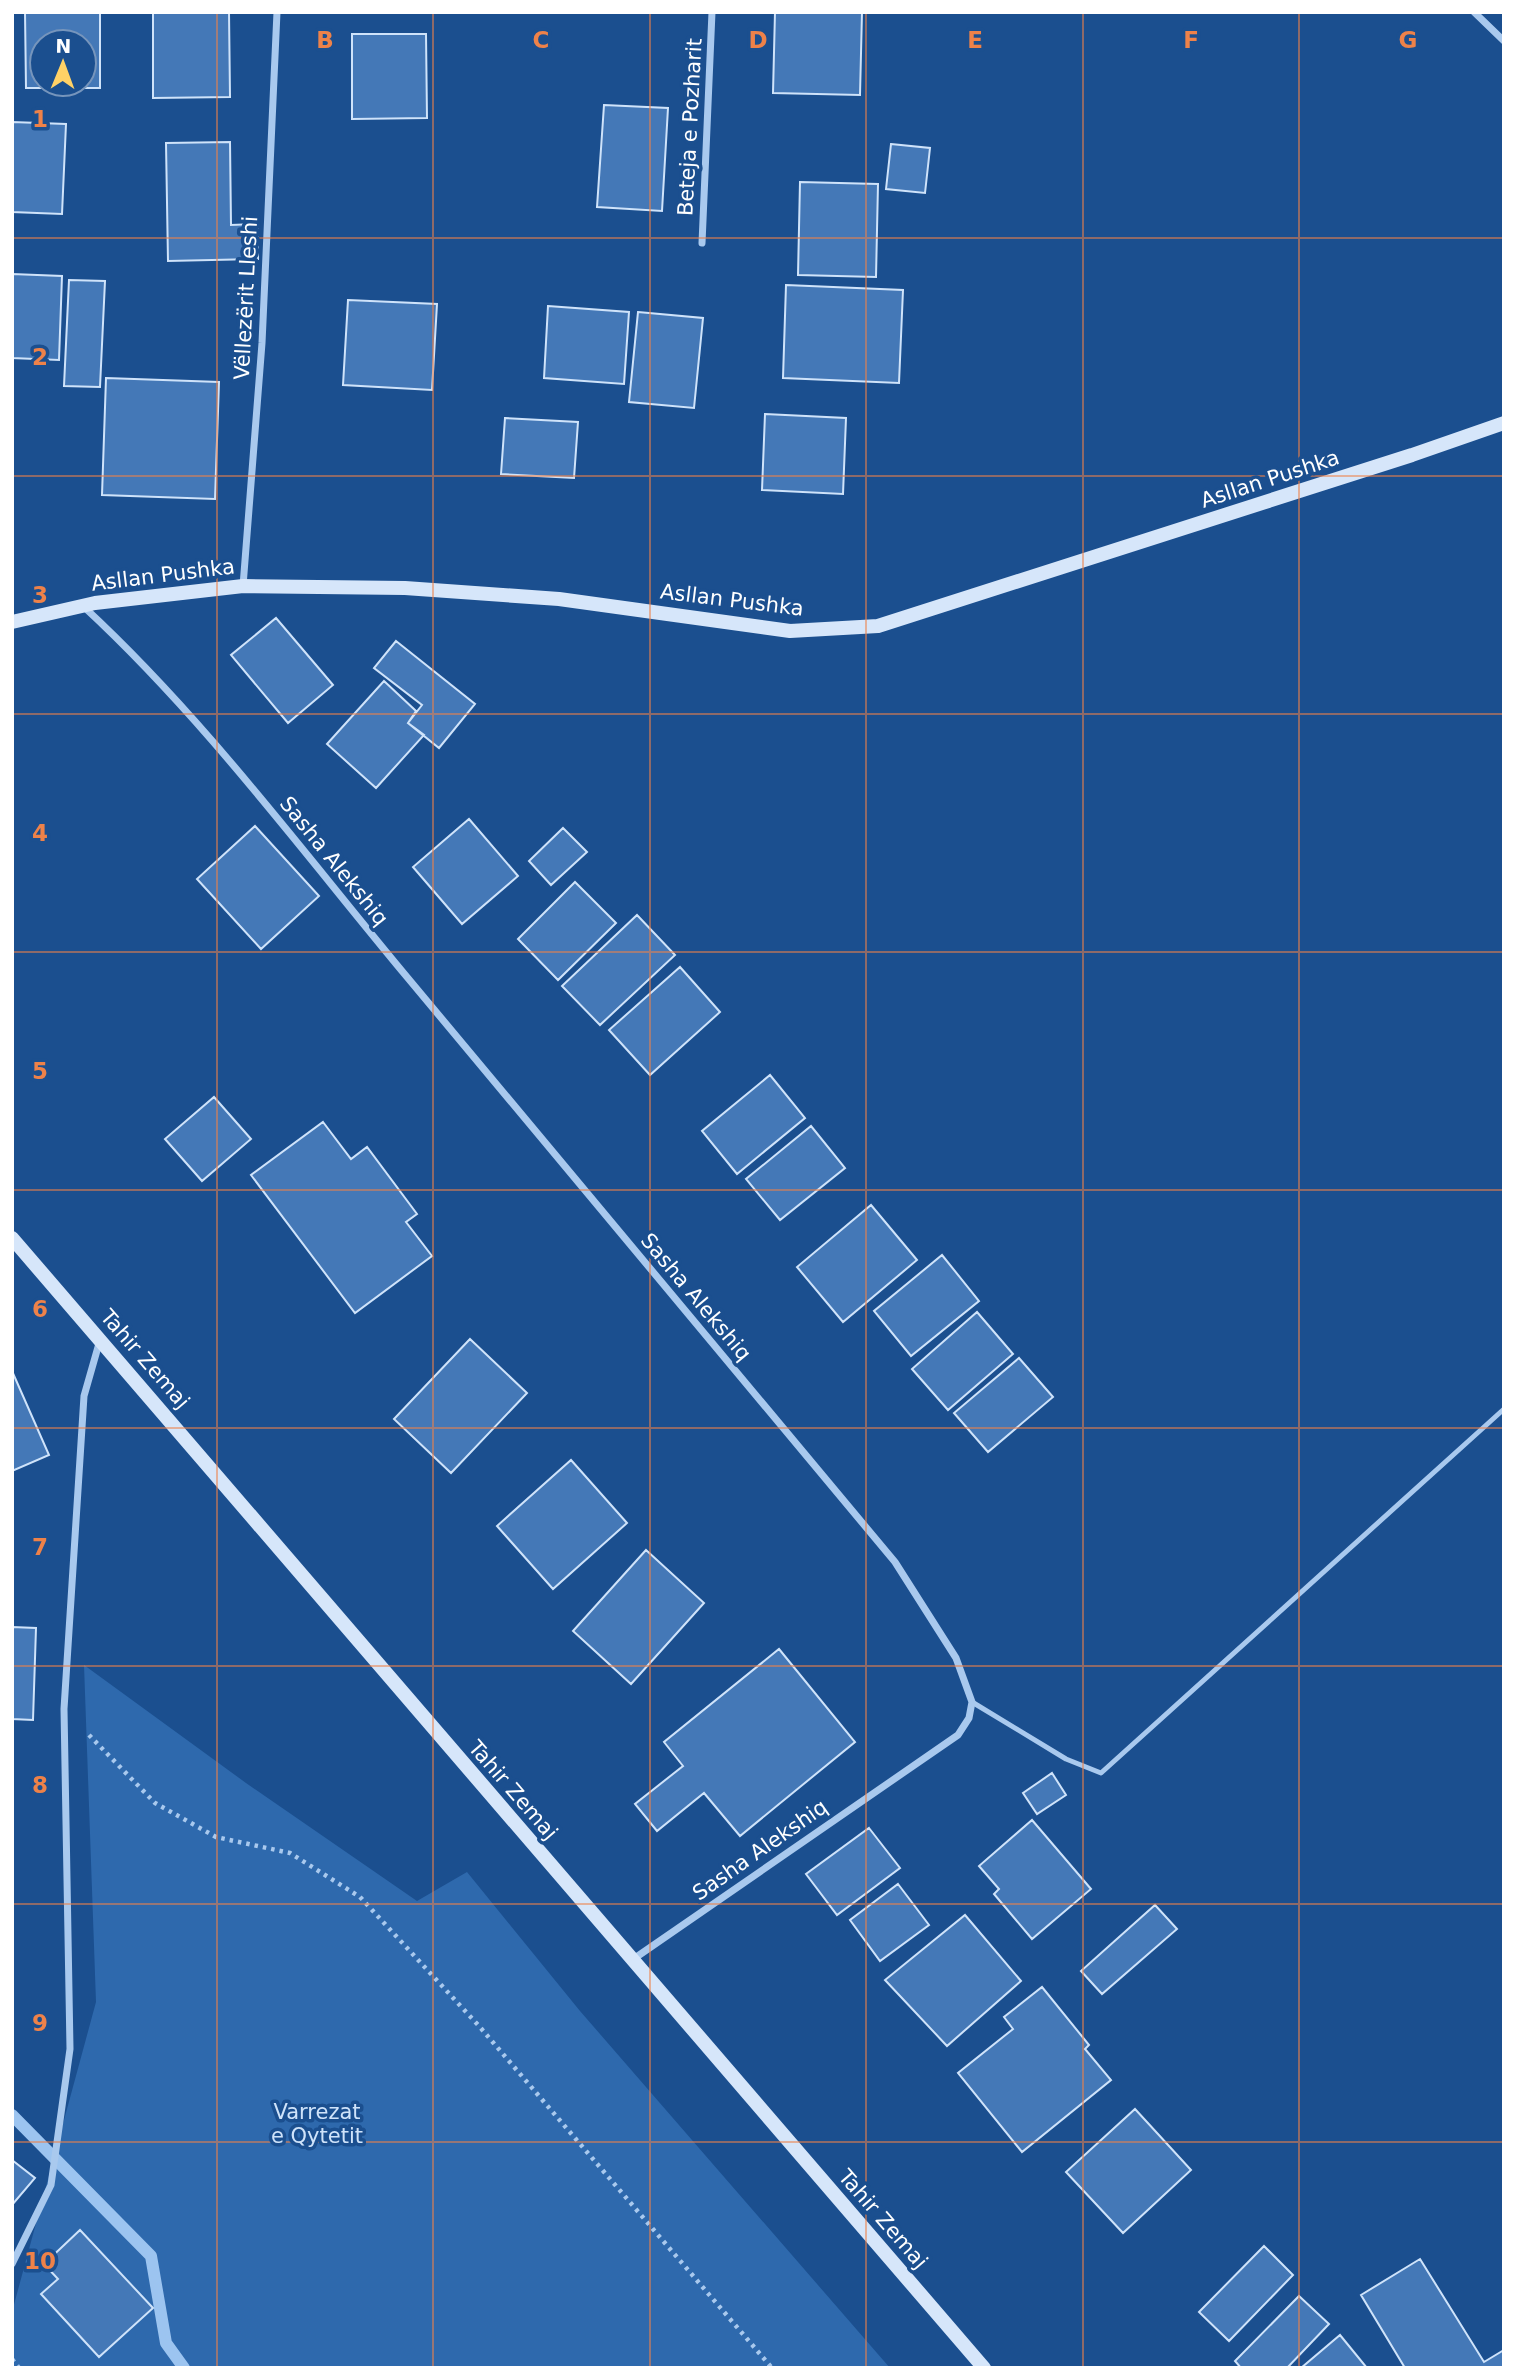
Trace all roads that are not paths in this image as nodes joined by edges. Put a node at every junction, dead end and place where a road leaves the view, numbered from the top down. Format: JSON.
{"nodes":[{"id":1,"x":277,"y":12,"type":"edge"},
{"id":2,"x":712,"y":12,"type":"edge"},
{"id":3,"x":1474,"y":12,"type":"edge"},
{"id":4,"x":1504,"y":41,"type":"edge"},
{"id":5,"x":702,"y":243,"type":"dead end"},
{"id":6,"x":1504,"y":423,"type":"edge"},
{"id":7,"x":243,"y":586,"type":"junction"},
{"id":8,"x":82,"y":605,"type":"junction"},
{"id":9,"x":12,"y":622,"type":"edge"},
{"id":10,"x":12,"y":1238,"type":"edge"},
{"id":11,"x":101,"y":1339,"type":"junction"},
{"id":12,"x":1504,"y":1409,"type":"edge"},
{"id":13,"x":972,"y":1702,"type":"junction"},
{"id":14,"x":632,"y":1960,"type":"junction"},
{"id":15,"x":12,"y":2264,"type":"edge"},
{"id":16,"x":984,"y":2368,"type":"edge"}],
"edges":[{"from":1,"to":7,"type":"street","name":"Vëllezërit Lleshi"},
{"from":2,"to":5,"type":"street","name":"Beteja e Pozharit"},
{"from":3,"to":4,"type":"street"},
{"from":6,"to":7,"type":"main road","name":"Asllan Pushka"},
{"from":7,"to":8,"type":"main road","name":"Asllan Pushka"},
{"from":8,"to":9,"type":"main road","name":"Asllan Pushka"},
{"from":8,"to":13,"type":"street","name":"Sasha Alekshiq"},
{"from":10,"to":11,"type":"main road","name":"Tahir Zemaj"},
{"from":11,"to":14,"type":"main road","name":"Tahir Zemaj"},
{"from":11,"to":15,"type":"street"},
{"from":12,"to":13,"type":"lane"},
{"from":13,"to":14,"type":"street","name":"Sasha Alekshiq"},
{"from":14,"to":16,"type":"main road","name":"Tahir Zemaj"}]}
